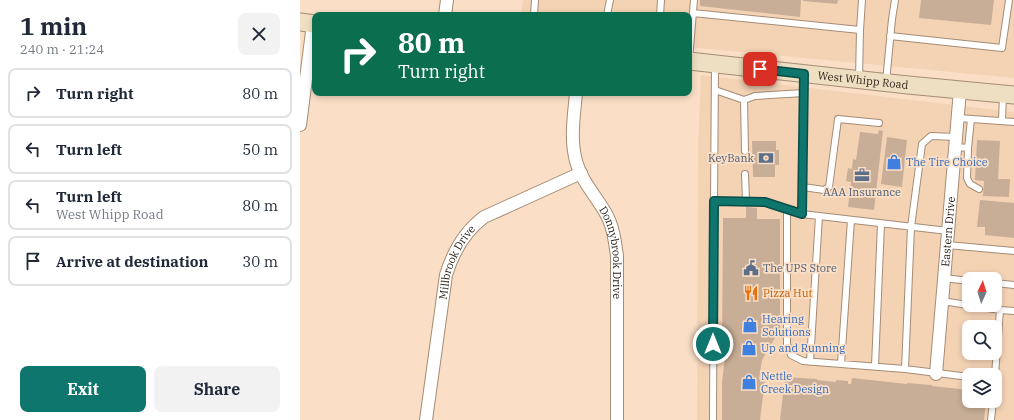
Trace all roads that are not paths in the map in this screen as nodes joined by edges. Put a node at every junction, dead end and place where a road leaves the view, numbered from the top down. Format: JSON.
{"nodes":[{"id":1,"x":447,"y":0,"type":"edge"},
{"id":2,"x":535,"y":0,"type":"edge"},
{"id":3,"x":610,"y":0,"type":"edge"},
{"id":4,"x":661,"y":0,"type":"edge"},
{"id":5,"x":694,"y":0,"type":"edge"},
{"id":6,"x":862,"y":0,"type":"edge"},
{"id":7,"x":895,"y":0,"type":"edge"},
{"id":8,"x":1009,"y":0,"type":"edge"},
{"id":9,"x":445,"y":12,"type":"edge"},
{"id":10,"x":534,"y":12,"type":"edge"},
{"id":11,"x":608,"y":12,"type":"edge"},
{"id":12,"x":660,"y":12,"type":"edge"},
{"id":13,"x":693,"y":13,"type":"junction"},
{"id":14,"x":310,"y":23,"type":"edge"},
{"id":15,"x":692,"y":25,"type":"edge"},
{"id":16,"x":860,"y":30,"type":"junction"},
{"id":17,"x":890,"y":36,"type":"junction"},
{"id":18,"x":692,"y":61,"type":"edge"},
{"id":19,"x":715,"y":64,"type":"junction"},
{"id":20,"x":804,"y":74,"type":"junction"},
{"id":21,"x":859,"y":80,"type":"junction"},
{"id":22,"x":886,"y":83,"type":"junction"},
{"id":23,"x":715,"y":90,"type":"junction"},
{"id":24,"x":960,"y":90,"type":"junction"},
{"id":25,"x":804,"y":93,"type":"junction"},
{"id":26,"x":1008,"y":94,"type":"edge"},
{"id":27,"x":576,"y":96,"type":"edge"},
{"id":28,"x":744,"y":100,"type":"junction"},
{"id":29,"x":958,"y":118,"type":"junction"},
{"id":30,"x":971,"y":119,"type":"junction"},
{"id":31,"x":1002,"y":121,"type":"junction"},
{"id":32,"x":1014,"y":122,"type":"edge"},
{"id":33,"x":879,"y":123,"type":"dead end"},
{"id":34,"x":300,"y":125,"type":"edge"},
{"id":35,"x":956,"y":142,"type":"junction"},
{"id":36,"x":968,"y":148,"type":"junction"},
{"id":37,"x":745,"y":151,"type":"dead end"},
{"id":38,"x":581,"y":173,"type":"junction"},
{"id":39,"x":745,"y":174,"type":"dead end"},
{"id":40,"x":802,"y":187,"type":"junction"},
{"id":41,"x":979,"y":189,"type":"dead end"},
{"id":42,"x":714,"y":201,"type":"junction"},
{"id":43,"x":746,"y":202,"type":"junction"},
{"id":44,"x":787,"y":209,"type":"junction"},
{"id":45,"x":802,"y":214,"type":"junction"},
{"id":46,"x":819,"y":216,"type":"junction"},
{"id":47,"x":851,"y":220,"type":"junction"},
{"id":48,"x":881,"y":224,"type":"junction"},
{"id":49,"x":911,"y":227,"type":"junction"},
{"id":50,"x":948,"y":231,"type":"junction"},
{"id":51,"x":947,"y":244,"type":"junction"},
{"id":52,"x":1014,"y":251,"type":"edge"},
{"id":53,"x":944,"y":278,"type":"junction"},
{"id":54,"x":962,"y":279,"type":"edge"},
{"id":55,"x":1002,"y":284,"type":"edge"},
{"id":56,"x":1014,"y":285,"type":"edge"},
{"id":57,"x":942,"y":301,"type":"junction"},
{"id":58,"x":962,"y":304,"type":"edge"},
{"id":59,"x":1002,"y":310,"type":"edge"},
{"id":60,"x":1014,"y":311,"type":"edge"},
{"id":61,"x":1000,"y":312,"type":"edge"},
{"id":62,"x":810,"y":362,"type":"junction"},
{"id":63,"x":841,"y":364,"type":"junction"},
{"id":64,"x":875,"y":366,"type":"junction"},
{"id":65,"x":996,"y":368,"type":"edge"},
{"id":66,"x":904,"y":369,"type":"junction"},
{"id":67,"x":936,"y":374,"type":"junction"},
{"id":68,"x":962,"y":376,"type":"edge"},
{"id":69,"x":992,"y":408,"type":"edge"},
{"id":70,"x":426,"y":420,"type":"edge"},
{"id":71,"x":617,"y":420,"type":"edge"},
{"id":72,"x":713,"y":420,"type":"edge"},
{"id":73,"x":991,"y":420,"type":"edge"}],
"edges":[{"from":1,"to":9,"type":"street"},
{"from":2,"to":10,"type":"lane"},
{"from":3,"to":11,"type":"lane"},
{"from":4,"to":12,"type":"lane"},
{"from":5,"to":13,"type":"lane"},
{"from":6,"to":16,"type":"lane"},
{"from":7,"to":17,"type":"lane"},
{"from":8,"to":17,"type":"lane"},
{"from":13,"to":15,"type":"lane"},
{"from":13,"to":16,"type":"lane"},
{"from":14,"to":34,"type":"street"},
{"from":16,"to":21,"type":"lane"},
{"from":17,"to":22,"type":"lane"},
{"from":18,"to":19,"type":"street","name":"West Whipp Road"},
{"from":19,"to":20,"type":"street","name":"West Whipp Road"},
{"from":19,"to":23,"type":"lane"},
{"from":20,"to":21,"type":"street","name":"West Whipp Road"},
{"from":20,"to":25,"type":"lane"},
{"from":21,"to":22,"type":"street","name":"West Whipp Road"},
{"from":22,"to":24,"type":"street","name":"West Whipp Road"},
{"from":23,"to":28,"type":"lane"},
{"from":23,"to":42,"type":"lane"},
{"from":24,"to":26,"type":"street","name":"West Whipp Road"},
{"from":24,"to":29,"type":"street","name":"Eastern Drive"},
{"from":25,"to":28,"type":"lane"},
{"from":25,"to":40,"type":"lane"},
{"from":26,"to":31,"type":"lane"},
{"from":27,"to":38,"type":"street","name":"Donnybrook Drive"},
{"from":28,"to":37,"type":"lane"},
{"from":29,"to":30,"type":"lane"},
{"from":29,"to":35,"type":"street","name":"Eastern Drive"},
{"from":30,"to":31,"type":"lane"},
{"from":30,"to":36,"type":"lane"},
{"from":31,"to":32,"type":"lane"},
{"from":33,"to":40,"type":"lane"},
{"from":35,"to":36,"type":"lane"},
{"from":35,"to":49,"type":"lane"},
{"from":35,"to":50,"type":"street","name":"Eastern Drive"},
{"from":36,"to":41,"type":"lane"},
{"from":38,"to":70,"type":"street","name":"Millbrook Drive"},
{"from":38,"to":71,"type":"street","name":"Donnybrook Drive"},
{"from":39,"to":43,"type":"lane"},
{"from":40,"to":45,"type":"lane"},
{"from":42,"to":43,"type":"lane"},
{"from":42,"to":72,"type":"lane"},
{"from":43,"to":44,"type":"lane"},
{"from":44,"to":45,"type":"lane"},
{"from":44,"to":62,"type":"lane"},
{"from":45,"to":46,"type":"lane"},
{"from":46,"to":47,"type":"lane"},
{"from":46,"to":62,"type":"lane"},
{"from":47,"to":48,"type":"lane"},
{"from":47,"to":63,"type":"lane"},
{"from":48,"to":49,"type":"lane"},
{"from":48,"to":64,"type":"lane"},
{"from":49,"to":50,"type":"lane"},
{"from":49,"to":66,"type":"lane"},
{"from":50,"to":51,"type":"street","name":"Eastern Drive"},
{"from":51,"to":52,"type":"lane"},
{"from":51,"to":53,"type":"street","name":"Eastern Drive"},
{"from":53,"to":54,"type":"lane"},
{"from":53,"to":57,"type":"street","name":"Eastern Drive"},
{"from":55,"to":56,"type":"lane"},
{"from":57,"to":58,"type":"lane"},
{"from":57,"to":67,"type":"street","name":"Eastern Drive"},
{"from":59,"to":60,"type":"lane"},
{"from":61,"to":65,"type":"lane"},
{"from":62,"to":63,"type":"lane"},
{"from":63,"to":64,"type":"lane"},
{"from":64,"to":66,"type":"lane"},
{"from":66,"to":67,"type":"lane"},
{"from":67,"to":68,"type":"lane"},
{"from":69,"to":73,"type":"lane"}]}
